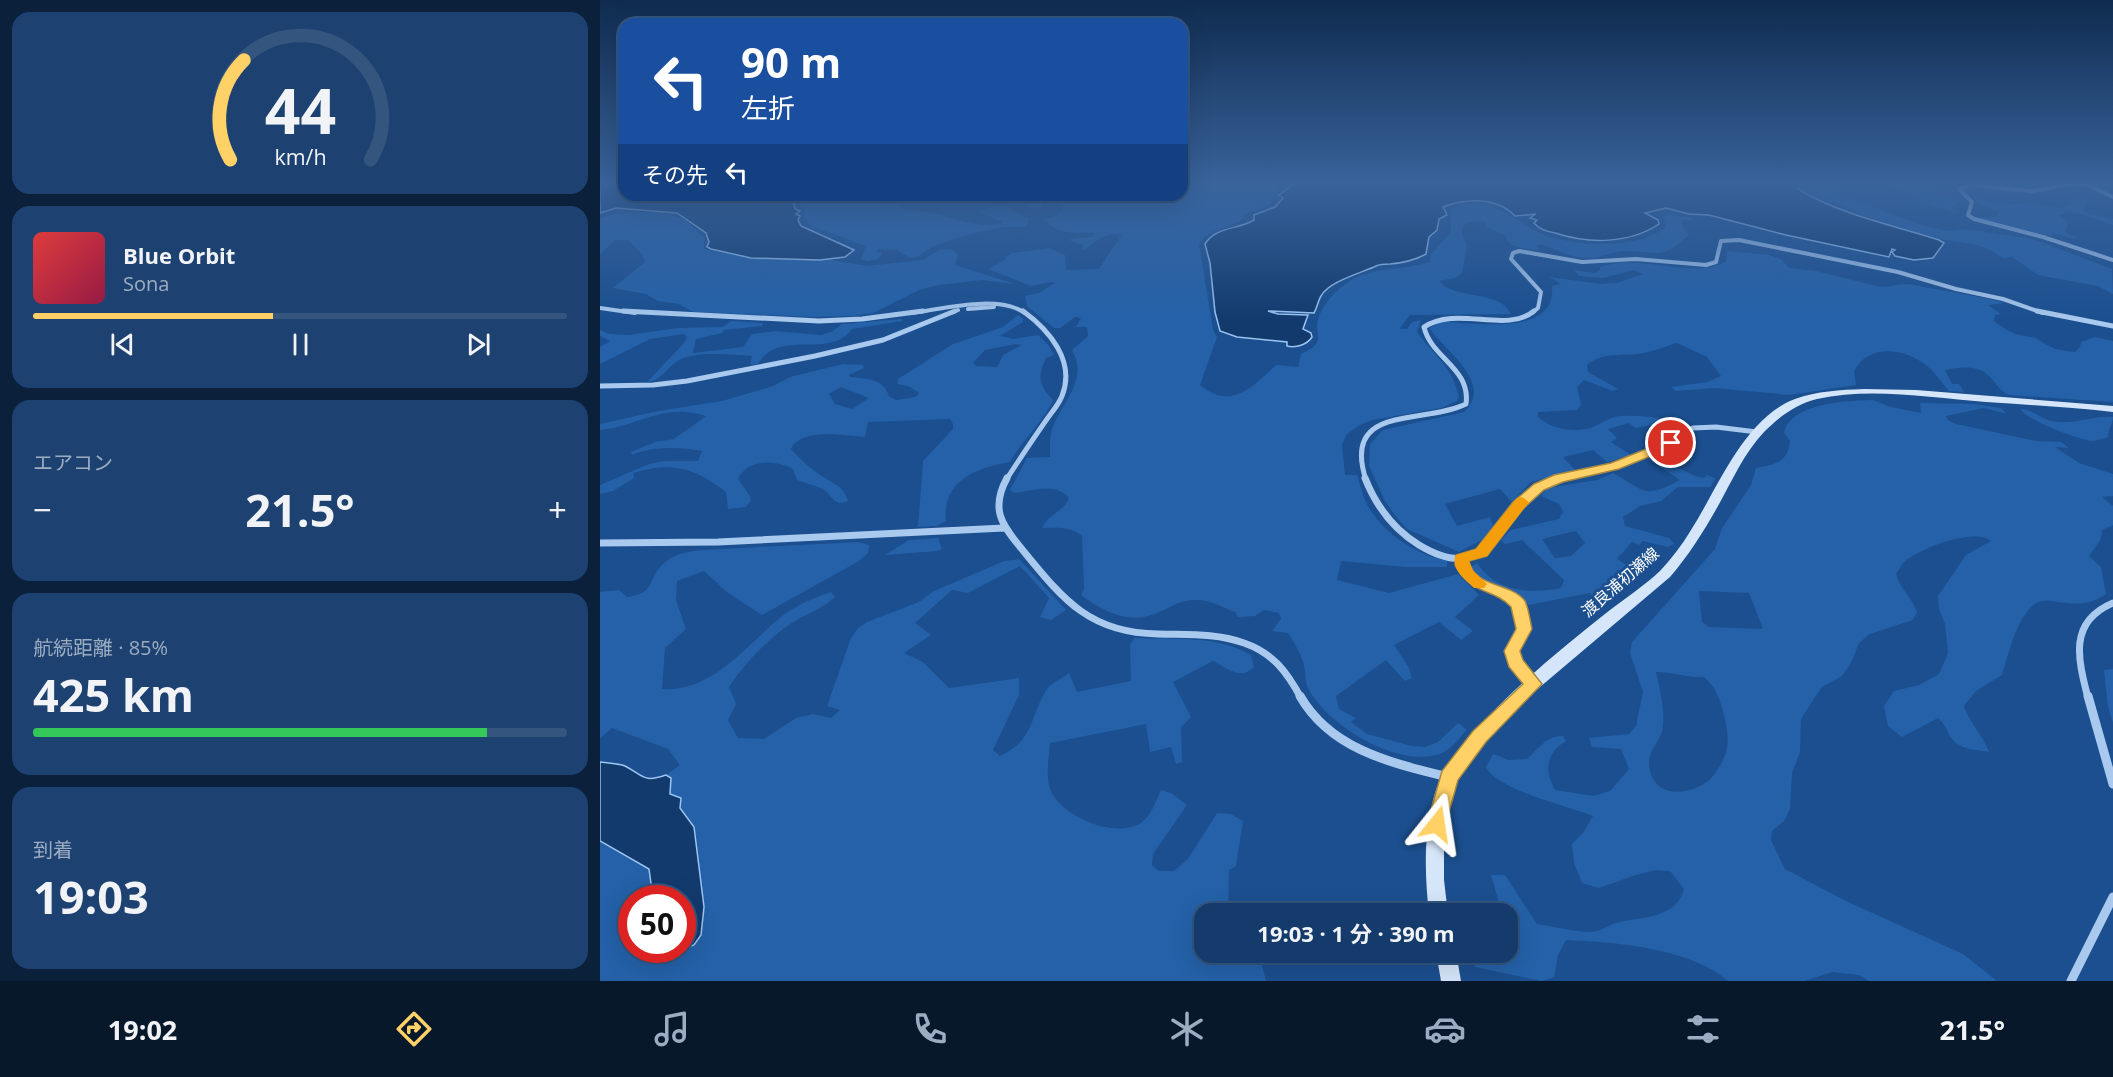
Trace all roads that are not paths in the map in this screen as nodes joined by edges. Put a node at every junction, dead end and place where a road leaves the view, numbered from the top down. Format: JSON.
{"nodes":[{"id":1,"x":2011,"y":229,"type":"edge"},
{"id":2,"x":2113,"y":260,"type":"edge"},
{"id":3,"x":998,"y":304,"type":"junction"},
{"id":4,"x":600,"y":308,"type":"edge"},
{"id":5,"x":2113,"y":326,"type":"edge"},
{"id":6,"x":600,"y":386,"type":"edge"},
{"id":7,"x":2113,"y":409,"type":"edge"},
{"id":8,"x":1757,"y":432,"type":"junction"},
{"id":9,"x":1004,"y":528,"type":"junction"},
{"id":10,"x":600,"y":543,"type":"edge"},
{"id":11,"x":1461,"y":558,"type":"junction"},
{"id":12,"x":2113,"y":603,"type":"edge"},
{"id":13,"x":1533,"y":684,"type":"junction"},
{"id":14,"x":1449,"y":777,"type":"junction"},
{"id":15,"x":2113,"y":784,"type":"edge"},
{"id":16,"x":2113,"y":898,"type":"edge"},
{"id":17,"x":1438,"y":903,"type":"edge"},
{"id":18,"x":1448,"y":963,"type":"edge"},
{"id":19,"x":1451,"y":981,"type":"edge"},
{"id":20,"x":2071,"y":981,"type":"edge"}],
"edges":[{"from":1,"to":2,"type":"street"},
{"from":3,"to":4,"type":"street"},
{"from":3,"to":6,"type":"street"},
{"from":3,"to":9,"type":"street"},
{"from":5,"to":11,"type":"street"},
{"from":7,"to":8,"type":"main road","name":"渡良浦初瀬線"},
{"from":8,"to":11,"type":"street"},
{"from":8,"to":13,"type":"main road","name":"渡良浦初瀬線"},
{"from":9,"to":10,"type":"street"},
{"from":9,"to":14,"type":"street"},
{"from":11,"to":13,"type":"street"},
{"from":12,"to":15,"type":"street"},
{"from":13,"to":14,"type":"main road","name":"渡良浦初瀬線"},
{"from":14,"to":17,"type":"main road","name":"渡良浦初瀬線"},
{"from":16,"to":20,"type":"street"},
{"from":18,"to":19,"type":"main road"}]}
